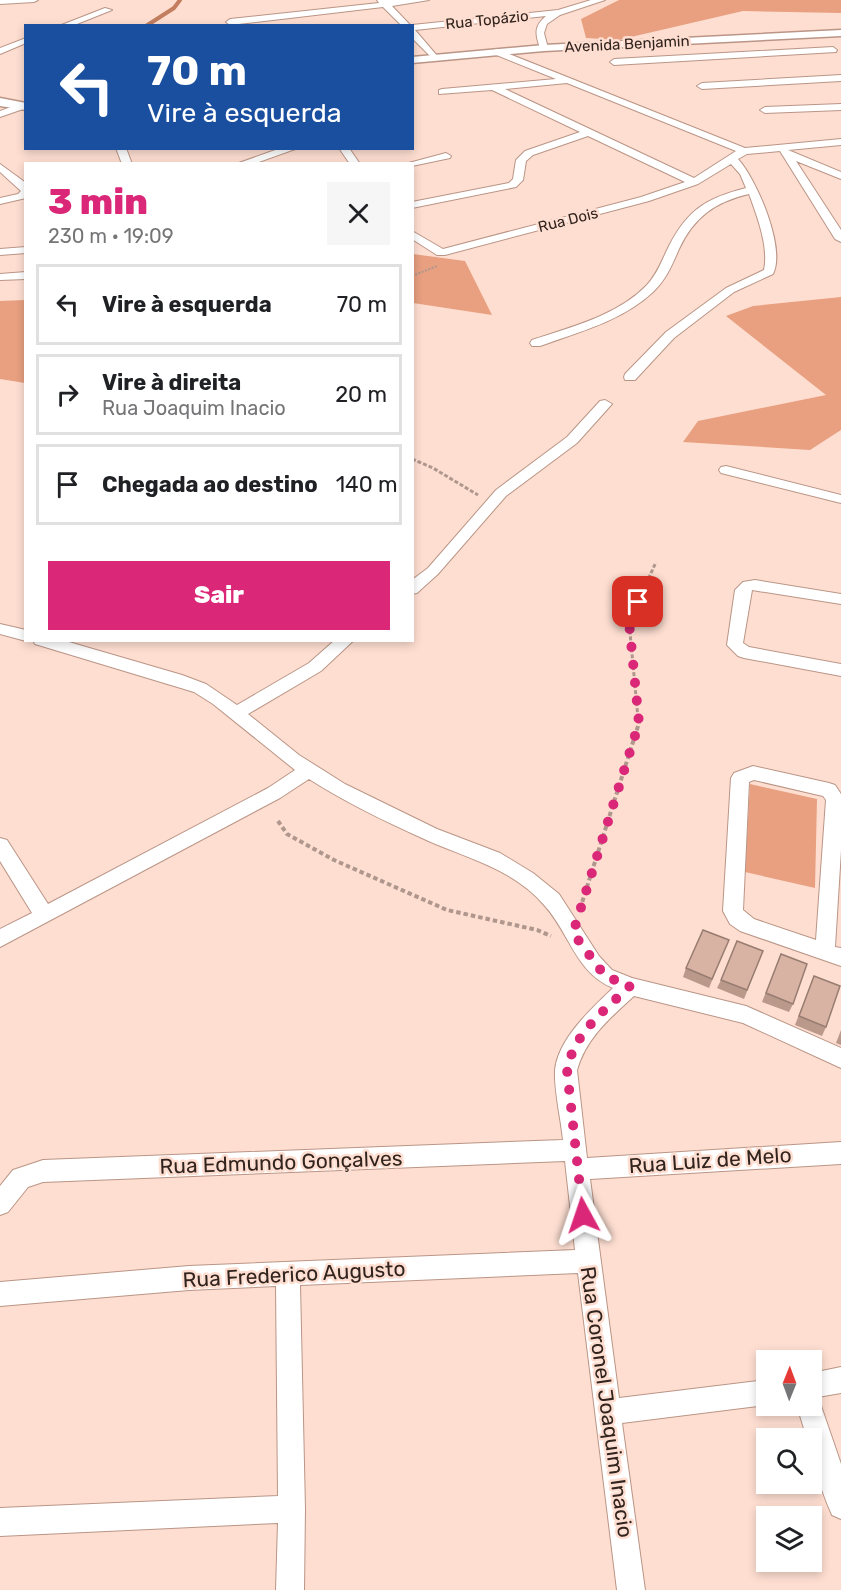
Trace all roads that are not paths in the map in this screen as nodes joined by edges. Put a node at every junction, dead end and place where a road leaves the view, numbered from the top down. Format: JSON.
{"nodes":[{"id":1,"x":34,"y":0,"type":"edge"},
{"id":2,"x":425,"y":0,"type":"edge"},
{"id":3,"x":595,"y":1,"type":"edge"},
{"id":4,"x":0,"y":2,"type":"edge"},
{"id":5,"x":383,"y":3,"type":"edge"},
{"id":6,"x":533,"y":7,"type":"dead end"},
{"id":7,"x":108,"y":10,"type":"dead end"},
{"id":8,"x":561,"y":12,"type":"junction"},
{"id":9,"x":222,"y":14,"type":"dead end"},
{"id":10,"x":542,"y":14,"type":"junction"},
{"id":11,"x":69,"y":24,"type":"edge"},
{"id":12,"x":232,"y":24,"type":"edge"},
{"id":13,"x":405,"y":24,"type":"edge"},
{"id":14,"x":414,"y":30,"type":"edge"},
{"id":15,"x":414,"y":32,"type":"edge"},
{"id":16,"x":841,"y":33,"type":"edge"},
{"id":17,"x":821,"y":34,"type":"junction"},
{"id":18,"x":24,"y":41,"type":"edge"},
{"id":19,"x":544,"y":48,"type":"junction"},
{"id":20,"x":833,"y":50,"type":"junction"},
{"id":21,"x":0,"y":51,"type":"edge"},
{"id":22,"x":497,"y":52,"type":"junction"},
{"id":23,"x":435,"y":58,"type":"junction"},
{"id":24,"x":414,"y":60,"type":"edge"},
{"id":25,"x":841,"y":61,"type":"edge"},
{"id":26,"x":614,"y":62,"type":"dead end"},
{"id":27,"x":841,"y":78,"type":"edge"},
{"id":28,"x":567,"y":81,"type":"junction"},
{"id":29,"x":702,"y":86,"type":"dead end"},
{"id":30,"x":495,"y":88,"type":"junction"},
{"id":31,"x":442,"y":92,"type":"dead end"},
{"id":32,"x":0,"y":102,"type":"edge"},
{"id":33,"x":24,"y":106,"type":"edge"},
{"id":34,"x":841,"y":107,"type":"edge"},
{"id":35,"x":765,"y":110,"type":"dead end"},
{"id":36,"x":0,"y":114,"type":"edge"},
{"id":37,"x":587,"y":133,"type":"junction"},
{"id":38,"x":841,"y":142,"type":"edge"},
{"id":39,"x":286,"y":150,"type":"edge"},
{"id":40,"x":782,"y":150,"type":"junction"},
{"id":41,"x":744,"y":151,"type":"junction"},
{"id":42,"x":446,"y":156,"type":"dead end"},
{"id":43,"x":731,"y":158,"type":"junction"},
{"id":44,"x":248,"y":162,"type":"edge"},
{"id":45,"x":414,"y":163,"type":"edge"},
{"id":46,"x":0,"y":166,"type":"edge"},
{"id":47,"x":841,"y":176,"type":"edge"},
{"id":48,"x":694,"y":182,"type":"junction"},
{"id":49,"x":24,"y":189,"type":"edge"},
{"id":50,"x":752,"y":190,"type":"junction"},
{"id":51,"x":24,"y":194,"type":"edge"},
{"id":52,"x":0,"y":201,"type":"edge"},
{"id":53,"x":414,"y":205,"type":"edge"},
{"id":54,"x":414,"y":235,"type":"edge"},
{"id":55,"x":841,"y":239,"type":"edge"},
{"id":56,"x":24,"y":250,"type":"edge"},
{"id":57,"x":0,"y":252,"type":"edge"},
{"id":58,"x":24,"y":275,"type":"edge"},
{"id":59,"x":0,"y":277,"type":"edge"},
{"id":60,"x":537,"y":343,"type":"dead end"},
{"id":61,"x":630,"y":377,"type":"dead end"},
{"id":62,"x":605,"y":404,"type":"dead end"},
{"id":63,"x":726,"y":470,"type":"dead end"},
{"id":64,"x":841,"y":499,"type":"edge"},
{"id":65,"x":414,"y":587,"type":"edge"},
{"id":66,"x":841,"y":599,"type":"edge"},
{"id":67,"x":0,"y":629,"type":"edge"},
{"id":68,"x":24,"y":635,"type":"edge"},
{"id":69,"x":48,"y":642,"type":"edge"},
{"id":70,"x":344,"y":642,"type":"edge"},
{"id":71,"x":841,"y":670,"type":"edge"},
{"id":72,"x":235,"y":714,"type":"junction"},
{"id":73,"x":309,"y":770,"type":"junction"},
{"id":74,"x":0,"y":845,"type":"edge"},
{"id":75,"x":44,"y":915,"type":"junction"},
{"id":76,"x":0,"y":939,"type":"edge"},
{"id":77,"x":833,"y":955,"type":"edge"},
{"id":78,"x":630,"y":986,"type":"junction"},
{"id":79,"x":841,"y":1058,"type":"edge"},
{"id":80,"x":841,"y":1152,"type":"edge"},
{"id":81,"x":578,"y":1160,"type":"junction"},
{"id":82,"x":0,"y":1204,"type":"edge"},
{"id":83,"x":588,"y":1261,"type":"junction"},
{"id":84,"x":288,"y":1275,"type":"junction"},
{"id":85,"x":0,"y":1294,"type":"edge"},
{"id":86,"x":841,"y":1380,"type":"edge"},
{"id":87,"x":822,"y":1383,"type":"edge"},
{"id":88,"x":756,"y":1393,"type":"edge"},
{"id":89,"x":608,"y":1412,"type":"junction"},
{"id":90,"x":813,"y":1416,"type":"edge"},
{"id":91,"x":841,"y":1506,"type":"edge"},
{"id":92,"x":292,"y":1509,"type":"junction"},
{"id":93,"x":0,"y":1522,"type":"edge"},
{"id":94,"x":290,"y":1590,"type":"edge"},
{"id":95,"x":632,"y":1590,"type":"edge"}],
"edges":[{"from":1,"to":4,"type":"street"},
{"from":2,"to":5,"type":"street"},
{"from":3,"to":8,"type":"street"},
{"from":5,"to":12,"type":"street"},
{"from":5,"to":13,"type":"street"},
{"from":6,"to":10,"type":"street"},
{"from":7,"to":11,"type":"street"},
{"from":8,"to":10,"type":"street","name":"Rua Topázio"},
{"from":8,"to":19,"type":"street"},
{"from":9,"to":12,"type":"street"},
{"from":10,"to":14,"type":"street","name":"Rua Topázio"},
{"from":15,"to":23,"type":"street"},
{"from":16,"to":17,"type":"street","name":"Avenida Benjamin"},
{"from":17,"to":19,"type":"street","name":"Avenida Benjamin"},
{"from":17,"to":20,"type":"street"},
{"from":18,"to":21,"type":"street"},
{"from":19,"to":22,"type":"street","name":"Avenida Benjamin"},
{"from":20,"to":25,"type":"street"},
{"from":20,"to":26,"type":"street"},
{"from":22,"to":23,"type":"street","name":"Avenida Benjamin"},
{"from":22,"to":28,"type":"street"},
{"from":23,"to":24,"type":"street","name":"Avenida Benjamin"},
{"from":27,"to":29,"type":"street"},
{"from":28,"to":30,"type":"street"},
{"from":28,"to":41,"type":"street"},
{"from":30,"to":31,"type":"street"},
{"from":30,"to":37,"type":"street"},
{"from":32,"to":33,"type":"street"},
{"from":33,"to":36,"type":"street"},
{"from":34,"to":35,"type":"street"},
{"from":37,"to":48,"type":"street"},
{"from":37,"to":53,"type":"street"},
{"from":38,"to":40,"type":"street"},
{"from":39,"to":44,"type":"street"},
{"from":40,"to":41,"type":"street"},
{"from":40,"to":47,"type":"street"},
{"from":40,"to":55,"type":"street"},
{"from":41,"to":43,"type":"street","name":"Rua Dois"},
{"from":42,"to":45,"type":"street"},
{"from":43,"to":48,"type":"street","name":"Rua Dois"},
{"from":43,"to":50,"type":"street"},
{"from":46,"to":49,"type":"street"},
{"from":48,"to":54,"type":"street","name":"Rua Dois"},
{"from":50,"to":60,"type":"street"},
{"from":50,"to":61,"type":"street"},
{"from":51,"to":52,"type":"street"},
{"from":56,"to":57,"type":"street"},
{"from":58,"to":59,"type":"street"},
{"from":62,"to":65,"type":"street"},
{"from":63,"to":64,"type":"street"},
{"from":66,"to":71,"type":"street"},
{"from":67,"to":68,"type":"street"},
{"from":69,"to":72,"type":"street"},
{"from":70,"to":72,"type":"street"},
{"from":72,"to":73,"type":"street"},
{"from":73,"to":75,"type":"street"},
{"from":73,"to":78,"type":"street"},
{"from":74,"to":75,"type":"street"},
{"from":75,"to":76,"type":"street"},
{"from":77,"to":77,"type":"street"},
{"from":78,"to":79,"type":"street"},
{"from":78,"to":81,"type":"street","name":"Rua Coronel Joaquim Inacio"},
{"from":80,"to":81,"type":"street","name":"Rua Luiz de Melo"},
{"from":81,"to":82,"type":"street","name":"Rua Edmundo Gonçalves"},
{"from":81,"to":83,"type":"street","name":"Rua Coronel Joaquim Inacio"},
{"from":83,"to":84,"type":"street","name":"Rua Frederico Augusto"},
{"from":83,"to":89,"type":"street","name":"Rua Coronel Joaquim Inacio"},
{"from":84,"to":85,"type":"street","name":"Rua Frederico Augusto"},
{"from":84,"to":92,"type":"street"},
{"from":86,"to":87,"type":"street"},
{"from":88,"to":89,"type":"street"},
{"from":89,"to":95,"type":"street","name":"Rua Coronel Joaquim Inacio"},
{"from":90,"to":91,"type":"street"},
{"from":92,"to":93,"type":"street"},
{"from":92,"to":94,"type":"street"}]}
